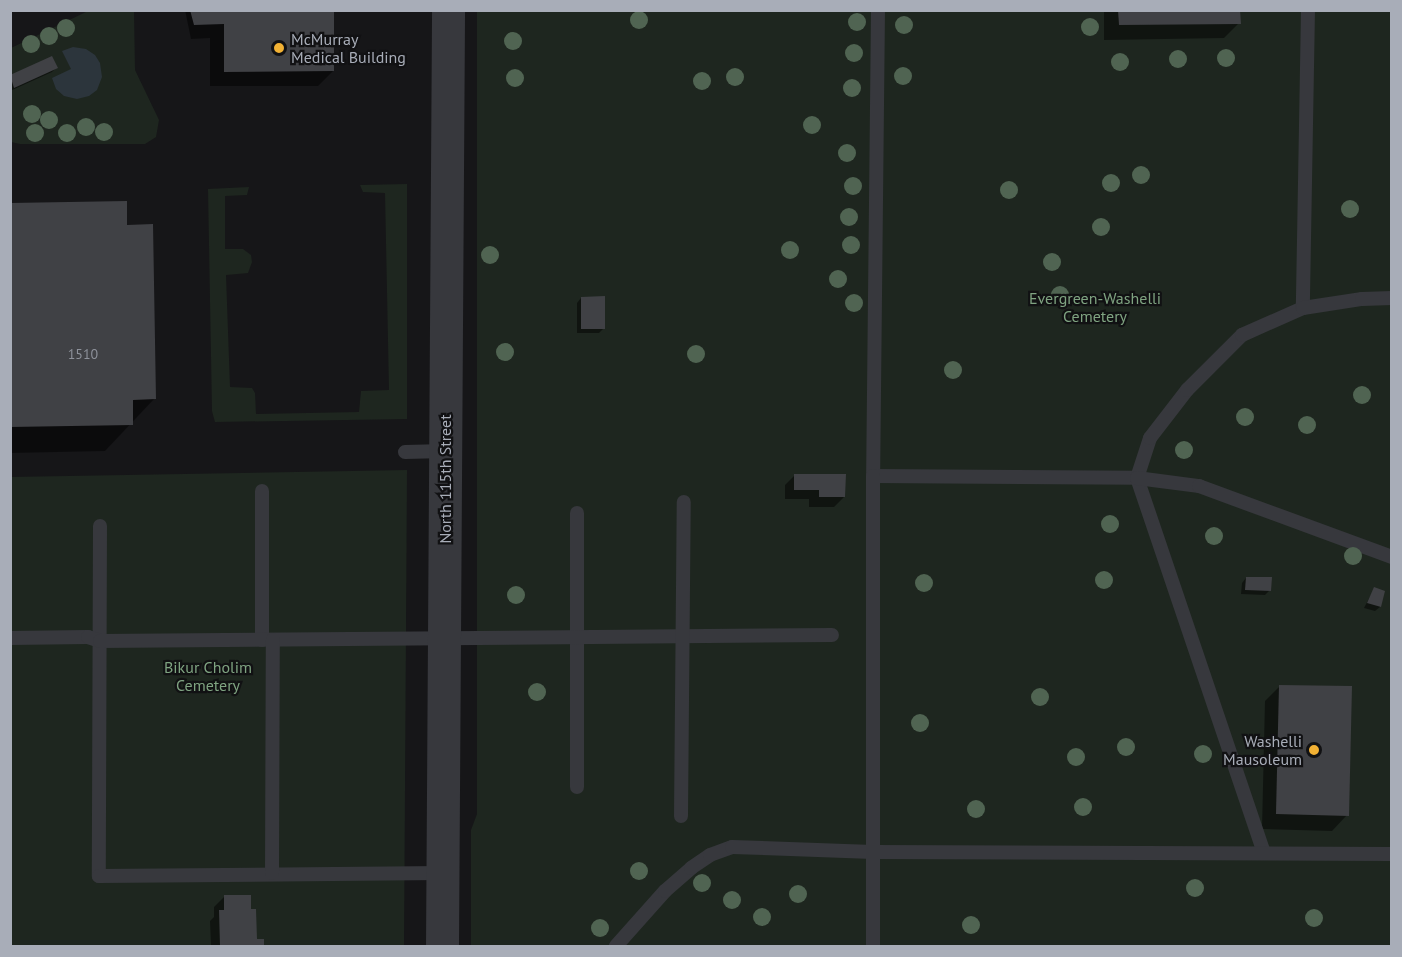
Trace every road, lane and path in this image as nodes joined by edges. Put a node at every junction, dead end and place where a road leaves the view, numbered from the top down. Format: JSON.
{"nodes":[{"id":1,"x":448,"y":10,"type":"edge"},
{"id":2,"x":878,"y":10,"type":"edge"},
{"id":3,"x":1308,"y":10,"type":"edge"},
{"id":4,"x":1392,"y":298,"type":"edge"},
{"id":5,"x":1303,"y":308,"type":"junction"},
{"id":6,"x":405,"y":452,"type":"dead end"},
{"id":7,"x":445,"y":452,"type":"junction"},
{"id":8,"x":873,"y":476,"type":"junction"},
{"id":9,"x":1137,"y":478,"type":"junction"},
{"id":10,"x":262,"y":491,"type":"dead end"},
{"id":11,"x":684,"y":502,"type":"dead end"},
{"id":12,"x":577,"y":513,"type":"dead end"},
{"id":13,"x":100,"y":526,"type":"dead end"},
{"id":14,"x":1392,"y":557,"type":"edge"},
{"id":15,"x":832,"y":634,"type":"dead end"},
{"id":16,"x":682,"y":636,"type":"junction"},
{"id":17,"x":10,"y":638,"type":"edge"},
{"id":18,"x":576,"y":638,"type":"junction"},
{"id":19,"x":444,"y":639,"type":"junction"},
{"id":20,"x":268,"y":640,"type":"junction"},
{"id":21,"x":100,"y":641,"type":"junction"},
{"id":22,"x":577,"y":787,"type":"dead end"},
{"id":23,"x":681,"y":816,"type":"dead end"},
{"id":24,"x":873,"y":852,"type":"junction"},
{"id":25,"x":1264,"y":853,"type":"junction"},
{"id":26,"x":1392,"y":854,"type":"edge"},
{"id":27,"x":272,"y":873,"type":"junction"},
{"id":28,"x":442,"y":873,"type":"junction"},
{"id":29,"x":442,"y":946,"type":"edge"},
{"id":30,"x":616,"y":946,"type":"edge"},
{"id":31,"x":873,"y":946,"type":"edge"}],
"edges":[{"from":1,"to":7,"type":"street","name":"North 115th Street"},
{"from":2,"to":8,"type":"lane"},
{"from":3,"to":5,"type":"lane"},
{"from":4,"to":5,"type":"lane"},
{"from":5,"to":9,"type":"lane"},
{"from":6,"to":7,"type":"lane"},
{"from":7,"to":19,"type":"street","name":"North 115th Street"},
{"from":8,"to":9,"type":"lane"},
{"from":8,"to":24,"type":"lane"},
{"from":9,"to":14,"type":"lane"},
{"from":9,"to":25,"type":"lane"},
{"from":10,"to":20,"type":"lane"},
{"from":11,"to":16,"type":"lane"},
{"from":12,"to":18,"type":"lane"},
{"from":13,"to":21,"type":"lane"},
{"from":15,"to":16,"type":"lane"},
{"from":16,"to":18,"type":"lane"},
{"from":16,"to":23,"type":"lane"},
{"from":17,"to":21,"type":"lane"},
{"from":18,"to":19,"type":"lane"},
{"from":18,"to":22,"type":"lane"},
{"from":19,"to":20,"type":"lane"},
{"from":19,"to":28,"type":"street","name":"North 115th Street"},
{"from":20,"to":21,"type":"lane"},
{"from":20,"to":27,"type":"lane"},
{"from":21,"to":27,"type":"lane"},
{"from":24,"to":25,"type":"lane"},
{"from":24,"to":30,"type":"lane"},
{"from":24,"to":31,"type":"lane"},
{"from":25,"to":26,"type":"lane"},
{"from":27,"to":28,"type":"lane"},
{"from":28,"to":29,"type":"street","name":"North 115th Street"}]}
